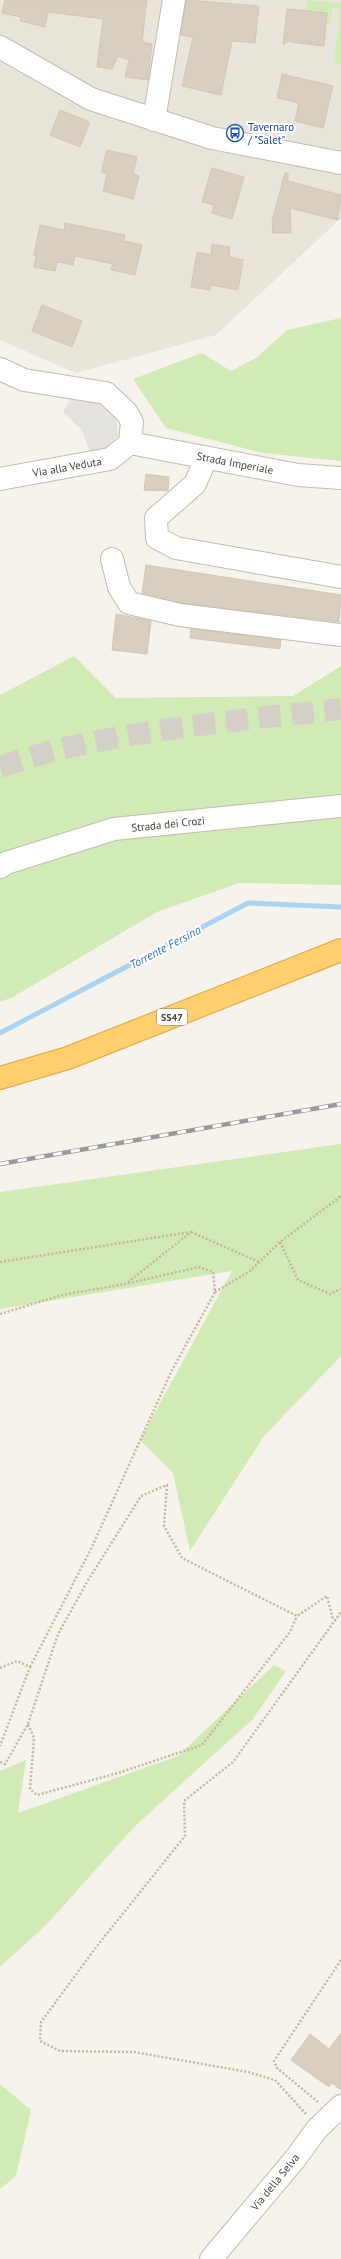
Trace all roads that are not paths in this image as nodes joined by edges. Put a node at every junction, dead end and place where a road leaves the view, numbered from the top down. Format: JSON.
{"nodes":[{"id":1,"x":174,"y":0,"type":"edge"},
{"id":2,"x":0,"y":47,"type":"edge"},
{"id":3,"x":154,"y":120,"type":"junction"},
{"id":4,"x":341,"y":163,"type":"edge"},
{"id":5,"x":0,"y":369,"type":"edge"},
{"id":6,"x":130,"y":443,"type":"junction"},
{"id":7,"x":206,"y":458,"type":"junction"},
{"id":8,"x":341,"y":478,"type":"edge"},
{"id":9,"x":0,"y":479,"type":"edge"},
{"id":10,"x":112,"y":559,"type":"dead end"},
{"id":11,"x":341,"y":577,"type":"edge"},
{"id":12,"x":341,"y":635,"type":"edge"},
{"id":13,"x":341,"y":806,"type":"edge"},
{"id":14,"x":0,"y":867,"type":"edge"},
{"id":15,"x":341,"y":950,"type":"edge"},
{"id":16,"x":0,"y":1078,"type":"edge"},
{"id":17,"x":337,"y":2110,"type":"edge"},
{"id":18,"x":211,"y":2259,"type":"edge"}],
"edges":[{"from":1,"to":3,"type":"street"},
{"from":2,"to":3,"type":"street"},
{"from":3,"to":4,"type":"street"},
{"from":5,"to":6,"type":"street"},
{"from":6,"to":7,"type":"street","name":"Strada Imperiale"},
{"from":6,"to":9,"type":"street","name":"Via alla Veduta"},
{"from":7,"to":8,"type":"street","name":"Strada Imperiale"},
{"from":7,"to":11,"type":"street"},
{"from":10,"to":12,"type":"street"},
{"from":13,"to":14,"type":"street","name":"Strada dei Crozi"},
{"from":15,"to":16,"type":"highway","number":"SS47"},
{"from":17,"to":18,"type":"street","name":"Via della Selva"}]}
